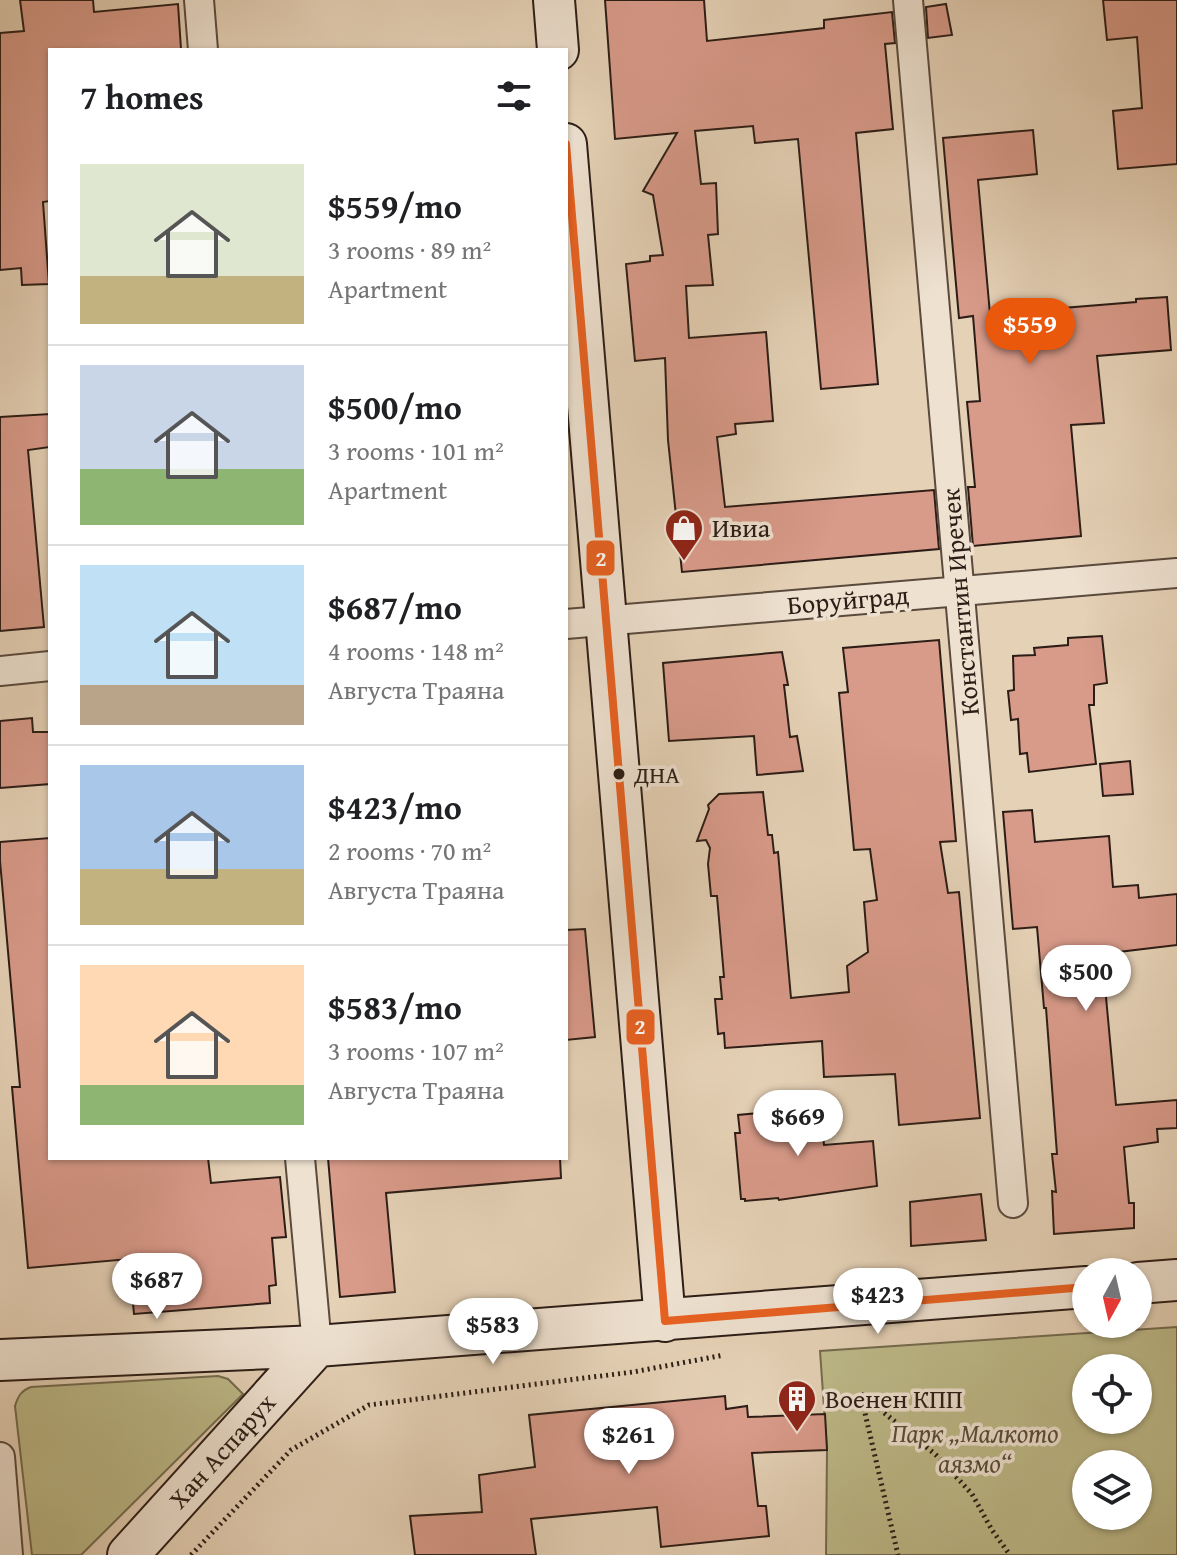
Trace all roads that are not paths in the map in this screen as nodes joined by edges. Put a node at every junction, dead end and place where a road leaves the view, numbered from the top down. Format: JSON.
{"nodes":[{"id":1,"x":199,"y":0,"type":"edge"},
{"id":2,"x":554,"y":0,"type":"edge"},
{"id":3,"x":908,"y":0,"type":"edge"},
{"id":4,"x":203,"y":48,"type":"edge"},
{"id":5,"x":558,"y":48,"type":"edge"},
{"id":6,"x":568,"y":168,"type":"edge"},
{"id":7,"x":1177,"y":573,"type":"edge"},
{"id":8,"x":959,"y":591,"type":"junction"},
{"id":9,"x":606,"y":620,"type":"junction"},
{"id":10,"x":568,"y":624,"type":"edge"},
{"id":11,"x":48,"y":666,"type":"edge"},
{"id":12,"x":0,"y":671,"type":"edge"},
{"id":13,"x":300,"y":1160,"type":"edge"},
{"id":14,"x":1013,"y":1203,"type":"dead end"},
{"id":15,"x":1177,"y":1280,"type":"edge"},
{"id":16,"x":1152,"y":1282,"type":"edge"},
{"id":17,"x":1072,"y":1288,"type":"edge"},
{"id":18,"x":665,"y":1321,"type":"junction"},
{"id":19,"x":317,"y":1346,"type":"junction"},
{"id":20,"x":0,"y":1360,"type":"edge"},
{"id":21,"x":0,"y":1457,"type":"edge"},
{"id":22,"x":8,"y":1555,"type":"edge"},
{"id":23,"x":128,"y":1555,"type":"edge"}],
"edges":[{"from":1,"to":4,"type":"street"},
{"from":2,"to":5,"type":"street"},
{"from":3,"to":8,"type":"street","name":"Константин Иречек"},
{"from":6,"to":9,"type":"street"},
{"from":7,"to":8,"type":"street","name":"Боруйград"},
{"from":8,"to":9,"type":"street","name":"Боруйград"},
{"from":8,"to":14,"type":"street","name":"Константин Иречек"},
{"from":9,"to":10,"type":"street","name":"Боруйград"},
{"from":9,"to":18,"type":"street"},
{"from":11,"to":12,"type":"street"},
{"from":13,"to":19,"type":"street"},
{"from":15,"to":16,"type":"street"},
{"from":17,"to":18,"type":"street"},
{"from":18,"to":19,"type":"street"},
{"from":19,"to":20,"type":"street"},
{"from":19,"to":23,"type":"street","name":"Хан Аспарух"},
{"from":21,"to":22,"type":"street"}]}
